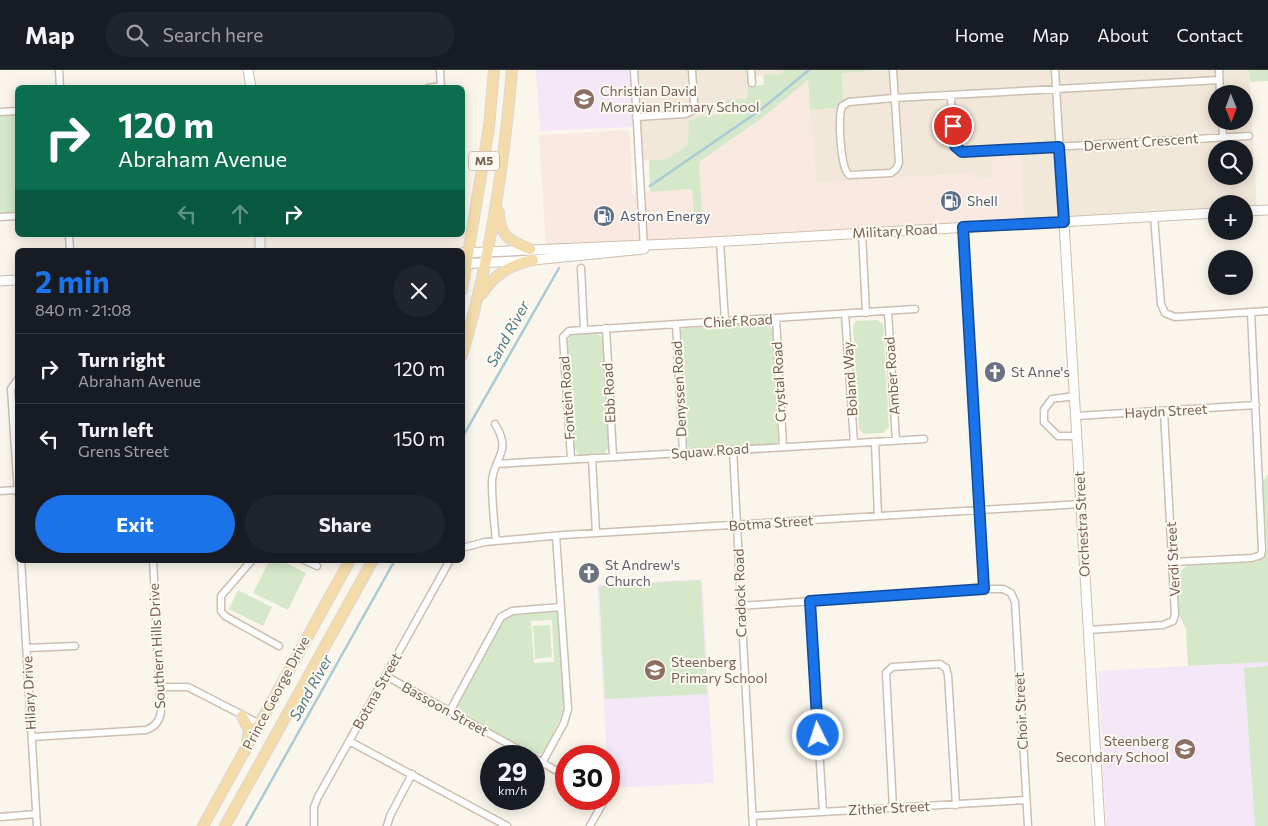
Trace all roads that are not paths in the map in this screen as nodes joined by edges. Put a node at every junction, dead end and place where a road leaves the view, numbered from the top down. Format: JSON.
{"nodes":[{"id":1,"x":59,"y":70,"type":"edge"},
{"id":2,"x":248,"y":70,"type":"edge"},
{"id":3,"x":440,"y":70,"type":"edge"},
{"id":4,"x":494,"y":70,"type":"edge"},
{"id":5,"x":512,"y":70,"type":"edge"},
{"id":6,"x":634,"y":70,"type":"edge"},
{"id":7,"x":692,"y":70,"type":"edge"},
{"id":8,"x":751,"y":70,"type":"edge"},
{"id":9,"x":893,"y":70,"type":"edge"},
{"id":10,"x":1055,"y":70,"type":"edge"},
{"id":11,"x":1219,"y":70,"type":"edge"},
{"id":12,"x":1219,"y":80,"type":"junction"},
{"id":13,"x":752,"y":83,"type":"dead end"},
{"id":14,"x":60,"y":85,"type":"edge"},
{"id":15,"x":250,"y":85,"type":"edge"},
{"id":16,"x":441,"y":85,"type":"edge"},
{"id":17,"x":1219,"y":85,"type":"edge"},
{"id":18,"x":1056,"y":90,"type":"junction"},
{"id":19,"x":951,"y":95,"type":"junction"},
{"id":20,"x":894,"y":98,"type":"junction"},
{"id":21,"x":15,"y":111,"type":"edge"},
{"id":22,"x":0,"y":112,"type":"edge"},
{"id":23,"x":636,"y":117,"type":"junction"},
{"id":24,"x":1223,"y":130,"type":"edge"},
{"id":25,"x":1248,"y":136,"type":"dead end"},
{"id":26,"x":1223,"y":137,"type":"junction"},
{"id":27,"x":1059,"y":147,"type":"junction"},
{"id":28,"x":500,"y":178,"type":"junction"},
{"id":29,"x":1268,"y":210,"type":"edge"},
{"id":30,"x":1253,"y":211,"type":"edge"},
{"id":31,"x":1208,"y":213,"type":"edge"},
{"id":32,"x":15,"y":216,"type":"edge"},
{"id":33,"x":1154,"y":216,"type":"junction"},
{"id":34,"x":0,"y":217,"type":"edge"},
{"id":35,"x":1064,"y":222,"type":"junction"},
{"id":36,"x":963,"y":227,"type":"junction"},
{"id":37,"x":862,"y":233,"type":"junction"},
{"id":38,"x":720,"y":242,"type":"junction"},
{"id":39,"x":644,"y":247,"type":"junction"},
{"id":40,"x":530,"y":249,"type":"junction"},
{"id":41,"x":487,"y":251,"type":"junction"},
{"id":42,"x":466,"y":252,"type":"edge"},
{"id":43,"x":533,"y":260,"type":"junction"},
{"id":44,"x":486,"y":263,"type":"junction"},
{"id":45,"x":465,"y":264,"type":"edge"},
{"id":46,"x":581,"y":268,"type":"dead end"},
{"id":47,"x":15,"y":280,"type":"edge"},
{"id":48,"x":0,"y":281,"type":"edge"},
{"id":49,"x":478,"y":299,"type":"junction"},
{"id":50,"x":915,"y":308,"type":"dead end"},
{"id":51,"x":1268,"y":311,"type":"edge"},
{"id":52,"x":888,"y":312,"type":"junction"},
{"id":53,"x":1251,"y":312,"type":"junction"},
{"id":54,"x":866,"y":313,"type":"junction"},
{"id":55,"x":845,"y":314,"type":"junction"},
{"id":56,"x":776,"y":318,"type":"junction"},
{"id":57,"x":725,"y":321,"type":"junction"},
{"id":58,"x":676,"y":324,"type":"junction"},
{"id":59,"x":606,"y":328,"type":"junction"},
{"id":60,"x":584,"y":330,"type":"junction"},
{"id":61,"x":563,"y":337,"type":"joint"},
{"id":62,"x":465,"y":344,"type":"edge"},
{"id":63,"x":15,"y":384,"type":"edge"},
{"id":64,"x":1074,"y":396,"type":"junction"},
{"id":65,"x":1256,"y":406,"type":"junction"},
{"id":66,"x":1164,"y":412,"type":"junction"},
{"id":67,"x":1076,"y":416,"type":"junction"},
{"id":68,"x":495,"y":424,"type":"dead end"},
{"id":69,"x":1077,"y":436,"type":"junction"},
{"id":70,"x":924,"y":439,"type":"dead end"},
{"id":71,"x":896,"y":440,"type":"junction"},
{"id":72,"x":875,"y":442,"type":"junction"},
{"id":73,"x":854,"y":443,"type":"junction"},
{"id":74,"x":783,"y":446,"type":"junction"},
{"id":75,"x":733,"y":450,"type":"junction"},
{"id":76,"x":15,"y":451,"type":"edge"},
{"id":77,"x":683,"y":453,"type":"junction"},
{"id":78,"x":613,"y":457,"type":"junction"},
{"id":79,"x":592,"y":458,"type":"junction"},
{"id":80,"x":571,"y":459,"type":"junction"},
{"id":81,"x":497,"y":464,"type":"junction"},
{"id":82,"x":1268,"y":468,"type":"edge"},
{"id":83,"x":1259,"y":469,"type":"junction"},
{"id":84,"x":0,"y":491,"type":"edge"},
{"id":85,"x":15,"y":492,"type":"edge"},
{"id":86,"x":1081,"y":504,"type":"junction"},
{"id":87,"x":978,"y":510,"type":"junction"},
{"id":88,"x":878,"y":516,"type":"junction"},
{"id":89,"x":738,"y":526,"type":"junction"},
{"id":90,"x":596,"y":533,"type":"junction"},
{"id":91,"x":556,"y":536,"type":"junction"},
{"id":92,"x":496,"y":541,"type":"junction"},
{"id":93,"x":465,"y":547,"type":"edge"},
{"id":94,"x":1173,"y":562,"type":"junction"},
{"id":95,"x":22,"y":563,"type":"edge"},
{"id":96,"x":153,"y":563,"type":"edge"},
{"id":97,"x":249,"y":563,"type":"edge"},
{"id":98,"x":310,"y":563,"type":"edge"},
{"id":99,"x":348,"y":563,"type":"edge"},
{"id":100,"x":371,"y":563,"type":"edge"},
{"id":101,"x":448,"y":563,"type":"edge"},
{"id":102,"x":317,"y":566,"type":"dead end"},
{"id":103,"x":984,"y":589,"type":"junction"},
{"id":104,"x":810,"y":601,"type":"junction"},
{"id":105,"x":740,"y":606,"type":"junction"},
{"id":106,"x":561,"y":607,"type":"junction"},
{"id":107,"x":1088,"y":630,"type":"junction"},
{"id":108,"x":75,"y":646,"type":"dead end"},
{"id":109,"x":279,"y":646,"type":"dead end"},
{"id":110,"x":27,"y":648,"type":"junction"},
{"id":111,"x":386,"y":676,"type":"junction"},
{"id":112,"x":160,"y":687,"type":"junction"},
{"id":113,"x":450,"y":711,"type":"junction"},
{"id":114,"x":242,"y":716,"type":"junction"},
{"id":115,"x":260,"y":724,"type":"junction"},
{"id":116,"x":32,"y":737,"type":"junction"},
{"id":117,"x":349,"y":741,"type":"junction"},
{"id":118,"x":510,"y":745,"type":"edge"},
{"id":119,"x":545,"y":758,"type":"edge"},
{"id":120,"x":238,"y":764,"type":"junction"},
{"id":121,"x":412,"y":774,"type":"junction"},
{"id":122,"x":1026,"y":800,"type":"junction"},
{"id":123,"x":956,"y":805,"type":"junction"},
{"id":124,"x":893,"y":808,"type":"junction"},
{"id":125,"x":598,"y":810,"type":"edge"},
{"id":126,"x":823,"y":812,"type":"junction"},
{"id":127,"x":36,"y":814,"type":"junction"},
{"id":128,"x":752,"y":816,"type":"junction"},
{"id":129,"x":0,"y":817,"type":"edge"},
{"id":130,"x":496,"y":823,"type":"edge"},
{"id":131,"x":37,"y":826,"type":"edge"},
{"id":132,"x":203,"y":826,"type":"edge"},
{"id":133,"x":225,"y":826,"type":"edge"},
{"id":134,"x":314,"y":826,"type":"edge"},
{"id":135,"x":387,"y":826,"type":"edge"},
{"id":136,"x":507,"y":826,"type":"edge"},
{"id":137,"x":590,"y":826,"type":"edge"},
{"id":138,"x":753,"y":826,"type":"edge"},
{"id":139,"x":1028,"y":826,"type":"edge"},
{"id":140,"x":1100,"y":826,"type":"edge"}],
"edges":[{"from":1,"to":14,"type":"street"},
{"from":2,"to":15,"type":"main road"},
{"from":3,"to":16,"type":"street"},
{"from":4,"to":42,"type":"main road","number":"M5"},
{"from":5,"to":28,"type":"main road","number":"M5"},
{"from":6,"to":23,"type":"street"},
{"from":7,"to":23,"type":"street"},
{"from":8,"to":13,"type":"street"},
{"from":9,"to":20,"type":"street"},
{"from":10,"to":18,"type":"street"},
{"from":11,"to":12,"type":"street"},
{"from":12,"to":17,"type":"street"},
{"from":12,"to":18,"type":"street"},
{"from":18,"to":19,"type":"street"},
{"from":18,"to":27,"type":"street"},
{"from":19,"to":20,"type":"street"},
{"from":19,"to":27,"type":"street","name":"Derwent Crescent"},
{"from":20,"to":20,"type":"street"},
{"from":21,"to":22,"type":"street"},
{"from":23,"to":39,"type":"street"},
{"from":24,"to":26,"type":"street"},
{"from":25,"to":26,"type":"street","name":"Derwent Crescent"},
{"from":26,"to":27,"type":"street","name":"Derwent Crescent"},
{"from":27,"to":35,"type":"street"},
{"from":28,"to":40,"type":"main road"},
{"from":28,"to":41,"type":"main road","number":"M5"},
{"from":29,"to":30,"type":"main road"},
{"from":31,"to":33,"type":"main road","name":"Military Road"},
{"from":32,"to":34,"type":"street"},
{"from":33,"to":35,"type":"main road","name":"Military Road"},
{"from":33,"to":53,"type":"street"},
{"from":35,"to":36,"type":"main road","name":"Military Road"},
{"from":35,"to":64,"type":"main road","name":"Orchestra Street"},
{"from":36,"to":37,"type":"main road","name":"Military Road"},
{"from":36,"to":87,"type":"street"},
{"from":37,"to":38,"type":"main road","name":"Military Road"},
{"from":37,"to":54,"type":"street"},
{"from":38,"to":39,"type":"main road","name":"Military Road"},
{"from":38,"to":57,"type":"street"},
{"from":39,"to":40,"type":"main road","name":"Military Road"},
{"from":39,"to":43,"type":"main road","name":"Military Road"},
{"from":40,"to":41,"type":"main road","name":"Military Road"},
{"from":41,"to":42,"type":"main road","name":"Military Road"},
{"from":41,"to":44,"type":"main road","number":"M5"},
{"from":42,"to":45,"type":"main road","number":"M5"},
{"from":43,"to":44,"type":"main road","name":"Military Road"},
{"from":43,"to":49,"type":"main road"},
{"from":44,"to":45,"type":"main road","name":"Military Road"},
{"from":44,"to":49,"type":"main road","number":"M5"},
{"from":46,"to":60,"type":"street"},
{"from":47,"to":48,"type":"main road"},
{"from":49,"to":62,"type":"main road","number":"M5"},
{"from":50,"to":52,"type":"street","name":"Chief Road"},
{"from":51,"to":53,"type":"street"},
{"from":52,"to":54,"type":"street","name":"Chief Road"},
{"from":52,"to":71,"type":"street","name":"Amber Road"},
{"from":53,"to":65,"type":"street"},
{"from":54,"to":55,"type":"street","name":"Chief Road"},
{"from":55,"to":56,"type":"street","name":"Chief Road"},
{"from":55,"to":73,"type":"street","name":"Boland Way"},
{"from":56,"to":57,"type":"street","name":"Chief Road"},
{"from":56,"to":74,"type":"street","name":"Crystal Road"},
{"from":57,"to":58,"type":"street","name":"Chief Road"},
{"from":58,"to":59,"type":"street","name":"Chief Road"},
{"from":58,"to":77,"type":"street","name":"Denyssen Road"},
{"from":59,"to":60,"type":"street","name":"Chief Road"},
{"from":59,"to":78,"type":"street","name":"Ebb Road"},
{"from":60,"to":61,"type":"street","name":"Chief Road"},
{"from":61,"to":80,"type":"street","name":"Fontein Road"},
{"from":63,"to":76,"type":"street"},
{"from":64,"to":67,"type":"main road","name":"Orchestra Street"},
{"from":64,"to":69,"type":"street"},
{"from":65,"to":66,"type":"street","name":"Haydn Street"},
{"from":65,"to":83,"type":"street"},
{"from":66,"to":67,"type":"street","name":"Haydn Street"},
{"from":66,"to":94,"type":"street","name":"Verdi Street"},
{"from":67,"to":69,"type":"main road","name":"Orchestra Street"},
{"from":68,"to":81,"type":"street"},
{"from":69,"to":86,"type":"main road","name":"Orchestra Street"},
{"from":70,"to":71,"type":"street","name":"Squaw Road"},
{"from":71,"to":72,"type":"street","name":"Squaw Road"},
{"from":72,"to":73,"type":"street","name":"Squaw Road"},
{"from":72,"to":88,"type":"street"},
{"from":73,"to":74,"type":"street","name":"Squaw Road"},
{"from":74,"to":75,"type":"street","name":"Squaw Road"},
{"from":75,"to":77,"type":"street","name":"Squaw Road"},
{"from":75,"to":89,"type":"street","name":"Cradock Road"},
{"from":77,"to":78,"type":"street","name":"Squaw Road"},
{"from":78,"to":79,"type":"street","name":"Squaw Road"},
{"from":79,"to":80,"type":"street","name":"Squaw Road"},
{"from":79,"to":90,"type":"street"},
{"from":80,"to":81,"type":"street","name":"Squaw Road"},
{"from":81,"to":92,"type":"street"},
{"from":82,"to":83,"type":"street"},
{"from":83,"to":94,"type":"street"},
{"from":84,"to":85,"type":"street"},
{"from":86,"to":87,"type":"street","name":"Botma Street"},
{"from":86,"to":107,"type":"main road","name":"Orchestra Street"},
{"from":87,"to":88,"type":"street","name":"Botma Street"},
{"from":87,"to":103,"type":"street"},
{"from":88,"to":89,"type":"street","name":"Botma Street"},
{"from":89,"to":90,"type":"street","name":"Botma Street"},
{"from":89,"to":105,"type":"street","name":"Cradock Road"},
{"from":90,"to":91,"type":"street","name":"Botma Street"},
{"from":91,"to":92,"type":"street","name":"Botma Street"},
{"from":91,"to":106,"type":"street"},
{"from":92,"to":93,"type":"street","name":"Botma Street"},
{"from":94,"to":107,"type":"street","name":"Verdi Street"},
{"from":95,"to":110,"type":"street","name":"Hilary Drive"},
{"from":96,"to":112,"type":"street","name":"Southern Hills Drive"},
{"from":97,"to":109,"type":"street"},
{"from":98,"to":102,"type":"street"},
{"from":99,"to":115,"type":"main road","name":"Prince George Drive"},
{"from":100,"to":133,"type":"main road","name":"Prince George Drive"},
{"from":101,"to":111,"type":"street","name":"Botma Street"},
{"from":103,"to":104,"type":"street"},
{"from":103,"to":122,"type":"street","name":"Choir Street"},
{"from":104,"to":105,"type":"street"},
{"from":104,"to":126,"type":"street"},
{"from":105,"to":128,"type":"street","name":"Cradock Road"},
{"from":106,"to":113,"type":"street"},
{"from":106,"to":119,"type":"street"},
{"from":107,"to":140,"type":"main road","name":"Orchestra Street"},
{"from":108,"to":110,"type":"street"},
{"from":110,"to":116,"type":"street","name":"Hilary Drive"},
{"from":111,"to":113,"type":"street","name":"Bassoon Street"},
{"from":111,"to":117,"type":"street","name":"Botma Street"},
{"from":112,"to":114,"type":"street"},
{"from":112,"to":116,"type":"street","name":"Southern Hills Drive"},
{"from":113,"to":118,"type":"street","name":"Bassoon Street"},
{"from":114,"to":115,"type":"street"},
{"from":114,"to":120,"type":"main road"},
{"from":115,"to":120,"type":"main road","name":"Prince George Drive"},
{"from":116,"to":127,"type":"street","name":"Hilary Drive"},
{"from":117,"to":121,"type":"street"},
{"from":117,"to":134,"type":"street","name":"Botma Street"},
{"from":120,"to":132,"type":"main road","name":"Prince George Drive"},
{"from":121,"to":130,"type":"street"},
{"from":121,"to":135,"type":"street"},
{"from":122,"to":123,"type":"street","name":"Zither Street"},
{"from":122,"to":139,"type":"street","name":"Choir Street"},
{"from":123,"to":124,"type":"street","name":"Zither Street"},
{"from":123,"to":124,"type":"street"},
{"from":124,"to":126,"type":"street","name":"Zither Street"},
{"from":125,"to":137,"type":"street"},
{"from":126,"to":128,"type":"street","name":"Zither Street"},
{"from":127,"to":129,"type":"street"},
{"from":127,"to":131,"type":"street","name":"Hilary Drive"},
{"from":128,"to":138,"type":"street","name":"Cradock Road"},
{"from":130,"to":136,"type":"street"}]}
